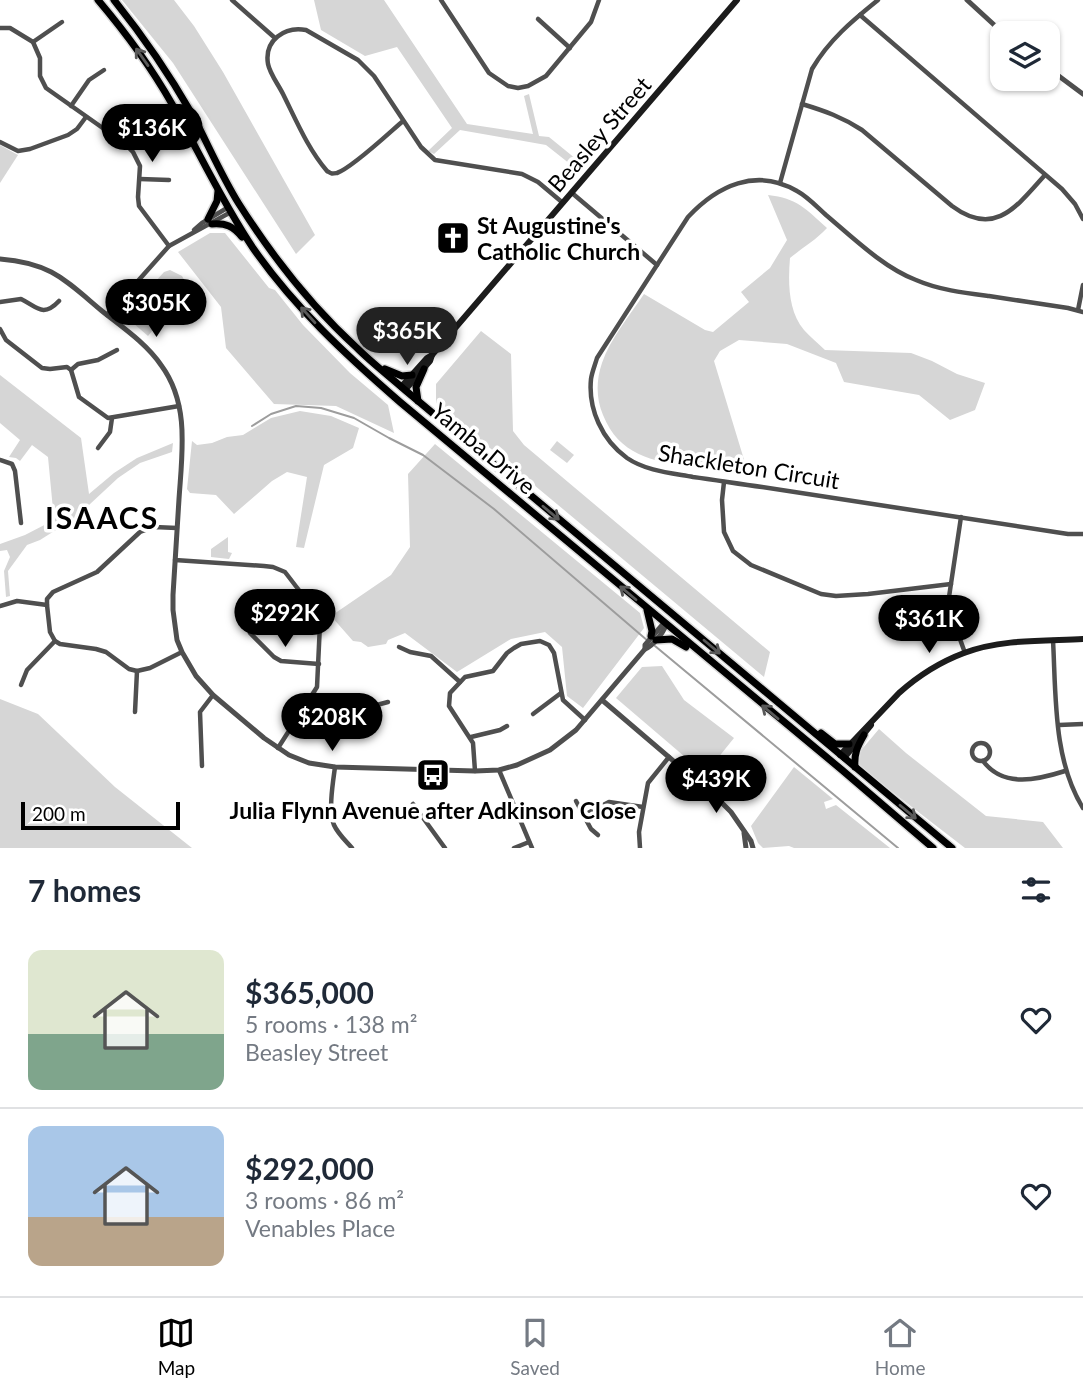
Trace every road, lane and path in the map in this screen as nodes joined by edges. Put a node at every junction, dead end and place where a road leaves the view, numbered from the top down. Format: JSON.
{"nodes":[{"id":1,"x":98,"y":0,"type":"edge"},
{"id":2,"x":114,"y":0,"type":"edge"},
{"id":3,"x":232,"y":0,"type":"edge"},
{"id":4,"x":441,"y":0,"type":"edge"},
{"id":5,"x":599,"y":0,"type":"edge"},
{"id":6,"x":737,"y":0,"type":"edge"},
{"id":7,"x":878,"y":0,"type":"edge"},
{"id":8,"x":967,"y":0,"type":"edge"},
{"id":9,"x":860,"y":15,"type":"junction"},
{"id":10,"x":538,"y":19,"type":"dead end"},
{"id":11,"x":990,"y":21,"type":"edge"},
{"id":12,"x":62,"y":22,"type":"dead end"},
{"id":13,"x":0,"y":29,"type":"edge"},
{"id":14,"x":275,"y":38,"type":"junction"},
{"id":15,"x":33,"y":42,"type":"junction"},
{"id":16,"x":570,"y":47,"type":"junction"},
{"id":17,"x":104,"y":70,"type":"dead end"},
{"id":18,"x":1060,"y":77,"type":"edge"},
{"id":19,"x":1083,"y":94,"type":"edge"},
{"id":20,"x":802,"y":104,"type":"junction"},
{"id":21,"x":71,"y":106,"type":"junction"},
{"id":22,"x":86,"y":117,"type":"junction"},
{"id":23,"x":141,"y":121,"type":"dead end"},
{"id":24,"x":403,"y":121,"type":"junction"},
{"id":25,"x":0,"y":142,"type":"edge"},
{"id":26,"x":124,"y":143,"type":"junction"},
{"id":27,"x":1045,"y":175,"type":"junction"},
{"id":28,"x":140,"y":178,"type":"junction"},
{"id":29,"x":169,"y":180,"type":"dead end"},
{"id":30,"x":780,"y":183,"type":"junction"},
{"id":31,"x":218,"y":190,"type":"junction"},
{"id":32,"x":572,"y":193,"type":"junction"},
{"id":33,"x":562,"y":203,"type":"junction"},
{"id":34,"x":239,"y":204,"type":"junction"},
{"id":35,"x":229,"y":210,"type":"junction"},
{"id":36,"x":1083,"y":219,"type":"edge"},
{"id":37,"x":210,"y":222,"type":"junction"},
{"id":38,"x":253,"y":247,"type":"junction"},
{"id":39,"x":167,"y":248,"type":"junction"},
{"id":40,"x":0,"y":259,"type":"edge"},
{"id":41,"x":657,"y":265,"type":"junction"},
{"id":42,"x":1083,"y":285,"type":"edge"},
{"id":43,"x":59,"y":301,"type":"dead end"},
{"id":44,"x":0,"y":302,"type":"edge"},
{"id":45,"x":1081,"y":311,"type":"edge"},
{"id":46,"x":108,"y":316,"type":"junction"},
{"id":47,"x":0,"y":329,"type":"edge"},
{"id":48,"x":117,"y":350,"type":"dead end"},
{"id":49,"x":432,"y":355,"type":"junction"},
{"id":50,"x":372,"y":362,"type":"junction"},
{"id":51,"x":424,"y":369,"type":"junction"},
{"id":52,"x":71,"y":370,"type":"junction"},
{"id":53,"x":412,"y":374,"type":"junction"},
{"id":54,"x":403,"y":389,"type":"junction"},
{"id":55,"x":395,"y":398,"type":"junction"},
{"id":56,"x":419,"y":402,"type":"junction"},
{"id":57,"x":180,"y":406,"type":"junction"},
{"id":58,"x":112,"y":418,"type":"junction"},
{"id":59,"x":98,"y":448,"type":"dead end"},
{"id":60,"x":0,"y":460,"type":"edge"},
{"id":61,"x":724,"y":482,"type":"junction"},
{"id":62,"x":961,"y":517,"type":"junction"},
{"id":63,"x":21,"y":523,"type":"dead end"},
{"id":64,"x":177,"y":528,"type":"junction"},
{"id":65,"x":1083,"y":534,"type":"edge"},
{"id":66,"x":175,"y":560,"type":"junction"},
{"id":67,"x":951,"y":584,"type":"junction"},
{"id":68,"x":640,"y":588,"type":"junction"},
{"id":69,"x":47,"y":605,"type":"junction"},
{"id":70,"x":0,"y":606,"type":"edge"},
{"id":71,"x":646,"y":608,"type":"junction"},
{"id":72,"x":682,"y":622,"type":"junction"},
{"id":73,"x":665,"y":623,"type":"junction"},
{"id":74,"x":250,"y":633,"type":"dead end"},
{"id":75,"x":653,"y":638,"type":"junction"},
{"id":76,"x":1083,"y":639,"type":"edge"},
{"id":77,"x":1053,"y":640,"type":"junction"},
{"id":78,"x":55,"y":641,"type":"junction"},
{"id":79,"x":399,"y":647,"type":"dead end"},
{"id":80,"x":182,"y":652,"type":"junction"},
{"id":81,"x":700,"y":653,"type":"junction"},
{"id":82,"x":965,"y":653,"type":"junction"},
{"id":83,"x":319,"y":664,"type":"junction"},
{"id":84,"x":137,"y":671,"type":"junction"},
{"id":85,"x":460,"y":682,"type":"junction"},
{"id":86,"x":21,"y":685,"type":"dead end"},
{"id":87,"x":561,"y":693,"type":"junction"},
{"id":88,"x":314,"y":694,"type":"junction"},
{"id":89,"x":213,"y":695,"type":"junction"},
{"id":90,"x":602,"y":700,"type":"junction"},
{"id":91,"x":388,"y":702,"type":"dead end"},
{"id":92,"x":135,"y":712,"type":"dead end"},
{"id":93,"x":533,"y":714,"type":"dead end"},
{"id":94,"x":585,"y":720,"type":"junction"},
{"id":95,"x":873,"y":721,"type":"junction"},
{"id":96,"x":1083,"y":723,"type":"edge"},
{"id":97,"x":1059,"y":725,"type":"junction"},
{"id":98,"x":507,"y":726,"type":"dead end"},
{"id":99,"x":810,"y":730,"type":"junction"},
{"id":100,"x":864,"y":735,"type":"junction"},
{"id":101,"x":471,"y":737,"type":"junction"},
{"id":102,"x":849,"y":744,"type":"junction"},
{"id":103,"x":278,"y":748,"type":"junction"},
{"id":104,"x":669,"y":757,"type":"junction"},
{"id":105,"x":842,"y":757,"type":"junction"},
{"id":106,"x":983,"y":761,"type":"dead end"},
{"id":107,"x":202,"y":765,"type":"dead end"},
{"id":108,"x":835,"y":765,"type":"junction"},
{"id":109,"x":335,"y":767,"type":"junction"},
{"id":110,"x":855,"y":768,"type":"junction"},
{"id":111,"x":499,"y":770,"type":"junction"},
{"id":112,"x":475,"y":771,"type":"junction"},
{"id":113,"x":1065,"y":771,"type":"junction"},
{"id":114,"x":576,"y":801,"type":"dead end"},
{"id":115,"x":413,"y":804,"type":"dead end"},
{"id":116,"x":643,"y":807,"type":"junction"},
{"id":117,"x":1083,"y":808,"type":"edge"},
{"id":118,"x":584,"y":815,"type":"junction"},
{"id":119,"x":598,"y":835,"type":"dead end"},
{"id":120,"x":529,"y":842,"type":"junction"},
{"id":121,"x":747,"y":844,"type":"edge"},
{"id":122,"x":352,"y":848,"type":"edge"},
{"id":123,"x":445,"y":848,"type":"edge"},
{"id":124,"x":514,"y":848,"type":"edge"},
{"id":125,"x":532,"y":848,"type":"edge"},
{"id":126,"x":640,"y":848,"type":"edge"},
{"id":127,"x":753,"y":848,"type":"edge"},
{"id":128,"x":933,"y":848,"type":"edge"},
{"id":129,"x":952,"y":848,"type":"edge"}],
"edges":[{"from":31,"to":1,"type":"main road","name":"Yamba Drive","one_way":true},
{"from":2,"to":34,"type":"main road"},
{"from":3,"to":14,"type":"street"},
{"from":4,"to":16,"type":"street"},
{"from":5,"to":16,"type":"street"},
{"from":6,"to":32,"type":"main road","name":"Beasley Street"},
{"from":7,"to":9,"type":"street"},
{"from":8,"to":11,"type":"street"},
{"from":9,"to":20,"type":"street"},
{"from":9,"to":27,"type":"street"},
{"from":10,"to":16,"type":"street"},
{"from":12,"to":15,"type":"street"},
{"from":13,"to":15,"type":"street"},
{"from":14,"to":24,"type":"street"},
{"from":14,"to":24,"type":"street"},
{"from":15,"to":21,"type":"street"},
{"from":17,"to":21,"type":"street"},
{"from":18,"to":19,"type":"street"},
{"from":20,"to":27,"type":"street"},
{"from":20,"to":30,"type":"street"},
{"from":21,"to":22,"type":"street"},
{"from":22,"to":25,"type":"street"},
{"from":22,"to":26,"type":"street"},
{"from":23,"to":26,"type":"street"},
{"from":24,"to":33,"type":"street"},
{"from":26,"to":28,"type":"street"},
{"from":27,"to":36,"type":"street"},
{"from":28,"to":29,"type":"street"},
{"from":28,"to":39,"type":"street"},
{"from":30,"to":41,"type":"street","name":"Shackleton Circuit"},
{"from":30,"to":45,"type":"street","name":"Shackleton Circuit"},
{"from":31,"to":35,"type":"main road","name":"Yamba Drive"},
{"from":31,"to":37,"type":"main road"},
{"from":32,"to":33,"type":"main road","name":"Beasley Street"},
{"from":32,"to":41,"type":"street"},
{"from":33,"to":49,"type":"main road","name":"Beasley Street"},
{"from":34,"to":35,"type":"main road"},
{"from":34,"to":50,"type":"main road"},
{"from":35,"to":37,"type":"street"},
{"from":35,"to":38,"type":"main road","name":"Yamba Drive"},
{"from":37,"to":38,"type":"main road"},
{"from":37,"to":39,"type":"street"},
{"from":55,"to":38,"type":"main road","name":"Yamba Drive","one_way":true},
{"from":39,"to":46,"type":"street"},
{"from":40,"to":46,"type":"street"},
{"from":41,"to":61,"type":"street","name":"Shackleton Circuit"},
{"from":42,"to":45,"type":"street"},
{"from":43,"to":44,"type":"street"},
{"from":46,"to":57,"type":"street"},
{"from":47,"to":52,"type":"street"},
{"from":48,"to":52,"type":"street"},
{"from":49,"to":51,"type":"main road","name":"Beasley Street"},
{"from":49,"to":53,"type":"main road","name":"Beasley Street"},
{"from":50,"to":53,"type":"main road"},
{"from":50,"to":54,"type":"main road","name":"Yamba Drive"},
{"from":51,"to":54,"type":"main road","name":"Beasley Street"},
{"from":51,"to":56,"type":"main road"},
{"from":52,"to":58,"type":"street"},
{"from":53,"to":54,"type":"main road","name":"Beasley Street"},
{"from":54,"to":55,"type":"main road"},
{"from":54,"to":56,"type":"main road","name":"Yamba Drive"},
{"from":71,"to":55,"type":"main road","name":"Yamba Drive","one_way":true},
{"from":56,"to":68,"type":"main road","name":"Yamba Drive","one_way":true},
{"from":57,"to":58,"type":"street"},
{"from":57,"to":64,"type":"street"},
{"from":58,"to":59,"type":"street"},
{"from":60,"to":63,"type":"street"},
{"from":61,"to":62,"type":"street","name":"Shackleton Circuit"},
{"from":61,"to":67,"type":"street"},
{"from":62,"to":65,"type":"street","name":"Shackleton Circuit"},
{"from":62,"to":67,"type":"street"},
{"from":64,"to":66,"type":"street"},
{"from":64,"to":69,"type":"street"},
{"from":66,"to":80,"type":"street"},
{"from":66,"to":83,"type":"street"},
{"from":67,"to":82,"type":"street"},
{"from":68,"to":72,"type":"main road","name":"Yamba Drive"},
{"from":68,"to":73,"type":"main road"},
{"from":69,"to":70,"type":"street"},
{"from":69,"to":78,"type":"street"},
{"from":71,"to":73,"type":"main road","name":"Yamba Drive"},
{"from":71,"to":75,"type":"main road"},
{"from":72,"to":73,"type":"main road"},
{"from":72,"to":99,"type":"main road","name":"Yamba Drive","one_way":true},
{"from":73,"to":75,"type":"street"},
{"from":73,"to":81,"type":"main road","name":"Yamba Drive"},
{"from":74,"to":83,"type":"street"},
{"from":75,"to":81,"type":"main road"},
{"from":75,"to":90,"type":"street"},
{"from":76,"to":77,"type":"main road"},
{"from":77,"to":82,"type":"main road"},
{"from":77,"to":97,"type":"street"},
{"from":78,"to":84,"type":"street"},
{"from":78,"to":86,"type":"street"},
{"from":79,"to":85,"type":"street"},
{"from":80,"to":84,"type":"street"},
{"from":80,"to":89,"type":"street"},
{"from":108,"to":81,"type":"main road","name":"Yamba Drive","one_way":true},
{"from":82,"to":95,"type":"main road"},
{"from":83,"to":88,"type":"street"},
{"from":84,"to":92,"type":"street"},
{"from":85,"to":87,"type":"street"},
{"from":85,"to":101,"type":"street"},
{"from":87,"to":93,"type":"street"},
{"from":87,"to":94,"type":"street"},
{"from":88,"to":91,"type":"street"},
{"from":88,"to":103,"type":"street"},
{"from":89,"to":103,"type":"street"},
{"from":89,"to":107,"type":"street"},
{"from":90,"to":94,"type":"street"},
{"from":90,"to":104,"type":"street"},
{"from":94,"to":111,"type":"street"},
{"from":95,"to":100,"type":"main road"},
{"from":95,"to":102,"type":"main road"},
{"from":96,"to":97,"type":"street"},
{"from":97,"to":113,"type":"street"},
{"from":98,"to":101,"type":"street"},
{"from":99,"to":102,"type":"main road"},
{"from":99,"to":105,"type":"main road","name":"Yamba Drive"},
{"from":100,"to":105,"type":"main road"},
{"from":100,"to":110,"type":"main road"},
{"from":101,"to":112,"type":"street"},
{"from":102,"to":105,"type":"main road"},
{"from":103,"to":109,"type":"street"},
{"from":104,"to":116,"type":"street"},
{"from":104,"to":121,"type":"street"},
{"from":105,"to":108,"type":"main road"},
{"from":105,"to":110,"type":"main road","name":"Yamba Drive"},
{"from":106,"to":113,"type":"street"},
{"from":108,"to":128,"type":"main road","name":"Yamba Drive"},
{"from":109,"to":112,"type":"street"},
{"from":109,"to":122,"type":"street"},
{"from":110,"to":129,"type":"main road","name":"Yamba Drive","one_way":true},
{"from":111,"to":112,"type":"street"},
{"from":111,"to":120,"type":"street"},
{"from":113,"to":117,"type":"street"},
{"from":114,"to":118,"type":"street"},
{"from":115,"to":123,"type":"street"},
{"from":116,"to":118,"type":"street"},
{"from":116,"to":126,"type":"street"},
{"from":118,"to":119,"type":"street"},
{"from":120,"to":124,"type":"street"},
{"from":120,"to":125,"type":"street"},
{"from":121,"to":127,"type":"street"}]}
